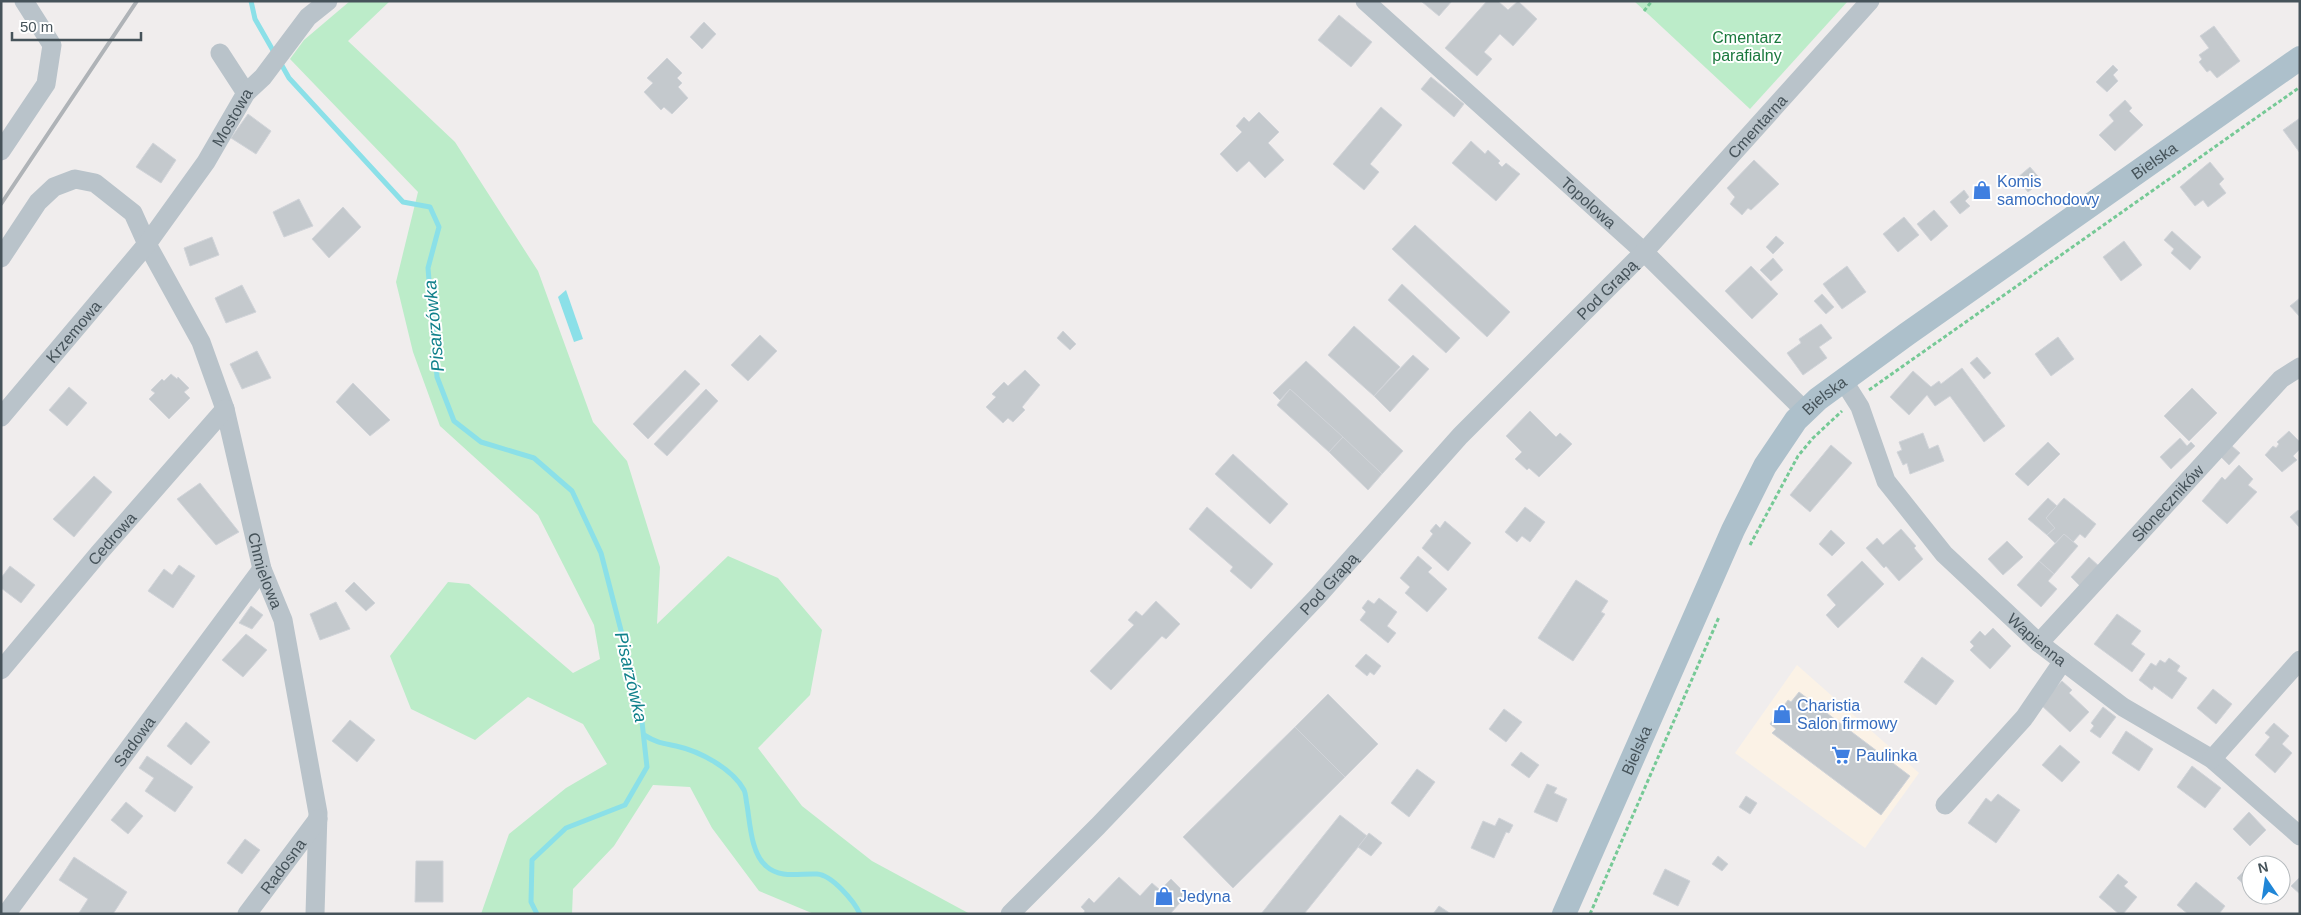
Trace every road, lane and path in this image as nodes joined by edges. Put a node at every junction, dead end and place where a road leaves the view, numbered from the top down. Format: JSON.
{"nodes":[{"id":1,"x":24,"y":1,"type":"edge"},
{"id":2,"x":328,"y":1,"type":"edge"},
{"id":3,"x":1365,"y":1,"type":"edge"},
{"id":4,"x":1652,"y":1,"type":"edge"},
{"id":5,"x":1870,"y":1,"type":"edge"},
{"id":6,"x":1644,"y":11,"type":"dead end"},
{"id":7,"x":220,"y":53,"type":"dead end"},
{"id":8,"x":2300,"y":58,"type":"edge"},
{"id":9,"x":246,"y":93,"type":"junction"},
{"id":10,"x":1,"y":151,"type":"edge"},
{"id":11,"x":147,"y":244,"type":"junction"},
{"id":12,"x":1644,"y":252,"type":"junction"},
{"id":13,"x":1,"y":258,"type":"edge"},
{"id":14,"x":2300,"y":367,"type":"edge"},
{"id":15,"x":1843,"y":380,"type":"junction"},
{"id":16,"x":226,"y":409,"type":"junction"},
{"id":17,"x":1805,"y":411,"type":"junction"},
{"id":18,"x":1,"y":417,"type":"edge"},
{"id":19,"x":262,"y":569,"type":"junction"},
{"id":20,"x":2039,"y":643,"type":"junction"},
{"id":21,"x":2300,"y":660,"type":"edge"},
{"id":22,"x":2063,"y":661,"type":"junction"},
{"id":23,"x":1,"y":670,"type":"edge"},
{"id":24,"x":2212,"y":759,"type":"junction"},
{"id":25,"x":1945,"y":805,"type":"dead end"},
{"id":26,"x":318,"y":819,"type":"junction"},
{"id":27,"x":2300,"y":836,"type":"edge"},
{"id":28,"x":6,"y":914,"type":"edge"},
{"id":29,"x":247,"y":914,"type":"edge"},
{"id":30,"x":315,"y":914,"type":"edge"},
{"id":31,"x":1010,"y":914,"type":"edge"},
{"id":32,"x":1564,"y":914,"type":"edge"}],
"edges":[{"from":1,"to":10,"type":"street"},
{"from":2,"to":9,"type":"street","name":"Mostowa"},
{"from":3,"to":12,"type":"street","name":"Topolowa"},
{"from":4,"to":6,"type":"path"},
{"from":5,"to":12,"type":"street","name":"Cmentarna"},
{"from":7,"to":9,"type":"street"},
{"from":8,"to":15,"type":"main road","name":"Bielska"},
{"from":9,"to":11,"type":"street","name":"Mostowa"},
{"from":11,"to":13,"type":"street","name":"Chmielowa"},
{"from":11,"to":16,"type":"street","name":"Chmielowa"},
{"from":11,"to":18,"type":"street","name":"Krzemowa"},
{"from":12,"to":17,"type":"street","name":"Topolowa"},
{"from":12,"to":31,"type":"street","name":"Pod Grapą"},
{"from":14,"to":20,"type":"street","name":"Słoneczników"},
{"from":15,"to":17,"type":"main road","name":"Bielska"},
{"from":15,"to":20,"type":"street","name":"Wapienna"},
{"from":16,"to":19,"type":"street","name":"Chmielowa"},
{"from":16,"to":23,"type":"street","name":"Cedrowa"},
{"from":17,"to":32,"type":"main road","name":"Bielska"},
{"from":19,"to":26,"type":"street","name":"Chmielowa"},
{"from":19,"to":28,"type":"street","name":"Sadowa"},
{"from":20,"to":22,"type":"street","name":"Wapienna"},
{"from":21,"to":24,"type":"street"},
{"from":22,"to":24,"type":"street","name":"Wapienna"},
{"from":22,"to":25,"type":"street"},
{"from":24,"to":27,"type":"street","name":"Wapienna"},
{"from":26,"to":29,"type":"street","name":"Radosna"},
{"from":26,"to":30,"type":"street","name":"Chmielowa"}]}
